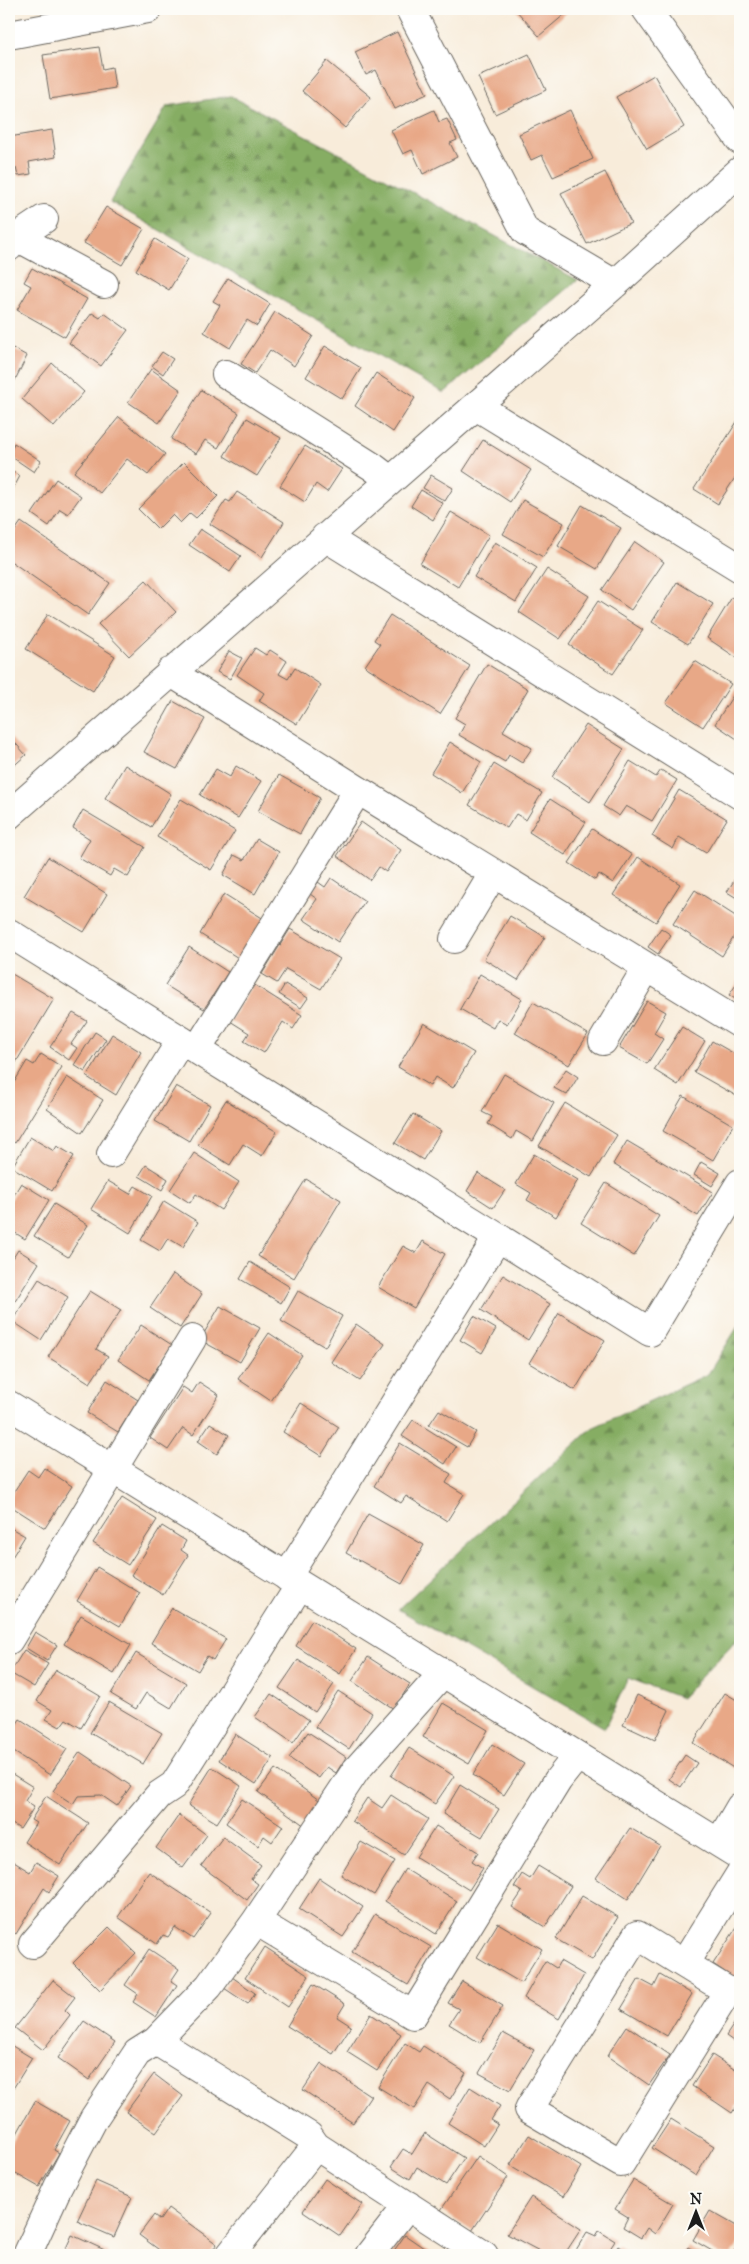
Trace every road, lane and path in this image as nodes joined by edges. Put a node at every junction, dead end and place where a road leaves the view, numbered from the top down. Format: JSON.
{"nodes":[{"id":1,"x":148,"y":9,"type":"edge"},
{"id":2,"x":410,"y":9,"type":"edge"},
{"id":3,"x":646,"y":9,"type":"edge"},
{"id":4,"x":9,"y":35,"type":"edge"},
{"id":5,"x":740,"y":140,"type":"edge"},
{"id":6,"x":740,"y":171,"type":"edge"},
{"id":7,"x":44,"y":219,"type":"dead end"},
{"id":8,"x":13,"y":242,"type":"edge"},
{"id":9,"x":104,"y":284,"type":"dead end"},
{"id":10,"x":615,"y":284,"type":"junction"},
{"id":11,"x":226,"y":374,"type":"dead end"},
{"id":12,"x":476,"y":406,"type":"junction"},
{"id":13,"x":390,"y":480,"type":"junction"},
{"id":14,"x":325,"y":538,"type":"junction"},
{"id":15,"x":740,"y":568,"type":"edge"},
{"id":16,"x":170,"y":672,"type":"junction"},
{"id":17,"x":358,"y":790,"type":"junction"},
{"id":18,"x":740,"y":795,"type":"edge"},
{"id":19,"x":9,"y":815,"type":"edge"},
{"id":20,"x":493,"y":874,"type":"junction"},
{"id":21,"x":9,"y":933,"type":"edge"},
{"id":22,"x":454,"y":938,"type":"dead end"},
{"id":23,"x":647,"y":967,"type":"junction"},
{"id":24,"x":740,"y":1024,"type":"edge"},
{"id":25,"x":603,"y":1041,"type":"dead end"},
{"id":26,"x":189,"y":1045,"type":"junction"},
{"id":27,"x":111,"y":1154,"type":"dead end"},
{"id":28,"x":740,"y":1183,"type":"edge"},
{"id":29,"x":498,"y":1237,"type":"junction"},
{"id":30,"x":192,"y":1339,"type":"dead end"},
{"id":31,"x":9,"y":1405,"type":"edge"},
{"id":32,"x":113,"y":1469,"type":"junction"},
{"id":33,"x":294,"y":1581,"type":"junction"},
{"id":34,"x":19,"y":1600,"type":"edge"},
{"id":35,"x":9,"y":1640,"type":"edge"},
{"id":36,"x":443,"y":1673,"type":"junction"},
{"id":37,"x":578,"y":1756,"type":"junction"},
{"id":38,"x":740,"y":1807,"type":"edge"},
{"id":39,"x":729,"y":1850,"type":"edge"},
{"id":40,"x":740,"y":1874,"type":"edge"},
{"id":41,"x":256,"y":1921,"type":"junction"},
{"id":42,"x":33,"y":1944,"type":"dead end"},
{"id":43,"x":684,"y":1964,"type":"junction"},
{"id":44,"x":156,"y":2041,"type":"junction"},
{"id":45,"x":316,"y":2146,"type":"junction"},
{"id":46,"x":408,"y":2205,"type":"junction"},
{"id":47,"x":27,"y":2255,"type":"edge"},
{"id":48,"x":230,"y":2255,"type":"edge"},
{"id":49,"x":369,"y":2255,"type":"edge"},
{"id":50,"x":484,"y":2255,"type":"edge"}],
"edges":[{"from":1,"to":4,"type":"street"},
{"from":2,"to":10,"type":"street"},
{"from":3,"to":5,"type":"street"},
{"from":6,"to":10,"type":"street"},
{"from":7,"to":8,"type":"street"},
{"from":8,"to":9,"type":"street"},
{"from":10,"to":12,"type":"street"},
{"from":11,"to":13,"type":"street"},
{"from":12,"to":13,"type":"street"},
{"from":12,"to":15,"type":"street"},
{"from":13,"to":14,"type":"street"},
{"from":14,"to":16,"type":"street"},
{"from":14,"to":18,"type":"street"},
{"from":16,"to":17,"type":"street"},
{"from":16,"to":19,"type":"street"},
{"from":17,"to":20,"type":"street"},
{"from":17,"to":26,"type":"street"},
{"from":20,"to":22,"type":"street"},
{"from":20,"to":23,"type":"street"},
{"from":21,"to":26,"type":"street"},
{"from":23,"to":24,"type":"street"},
{"from":23,"to":25,"type":"street"},
{"from":26,"to":27,"type":"street"},
{"from":26,"to":29,"type":"street"},
{"from":28,"to":29,"type":"street"},
{"from":29,"to":33,"type":"street"},
{"from":30,"to":32,"type":"street"},
{"from":31,"to":32,"type":"street"},
{"from":32,"to":33,"type":"street"},
{"from":32,"to":34,"type":"street"},
{"from":33,"to":36,"type":"street"},
{"from":33,"to":42,"type":"street"},
{"from":34,"to":35,"type":"street"},
{"from":36,"to":37,"type":"street"},
{"from":36,"to":41,"type":"street"},
{"from":37,"to":39,"type":"street"},
{"from":37,"to":41,"type":"street"},
{"from":38,"to":39,"type":"street"},
{"from":40,"to":43,"type":"street"},
{"from":41,"to":44,"type":"street"},
{"from":43,"to":43,"type":"street"},
{"from":44,"to":45,"type":"street"},
{"from":44,"to":47,"type":"street"},
{"from":45,"to":46,"type":"street"},
{"from":45,"to":48,"type":"street"},
{"from":46,"to":49,"type":"street"},
{"from":46,"to":50,"type":"street"}]}
